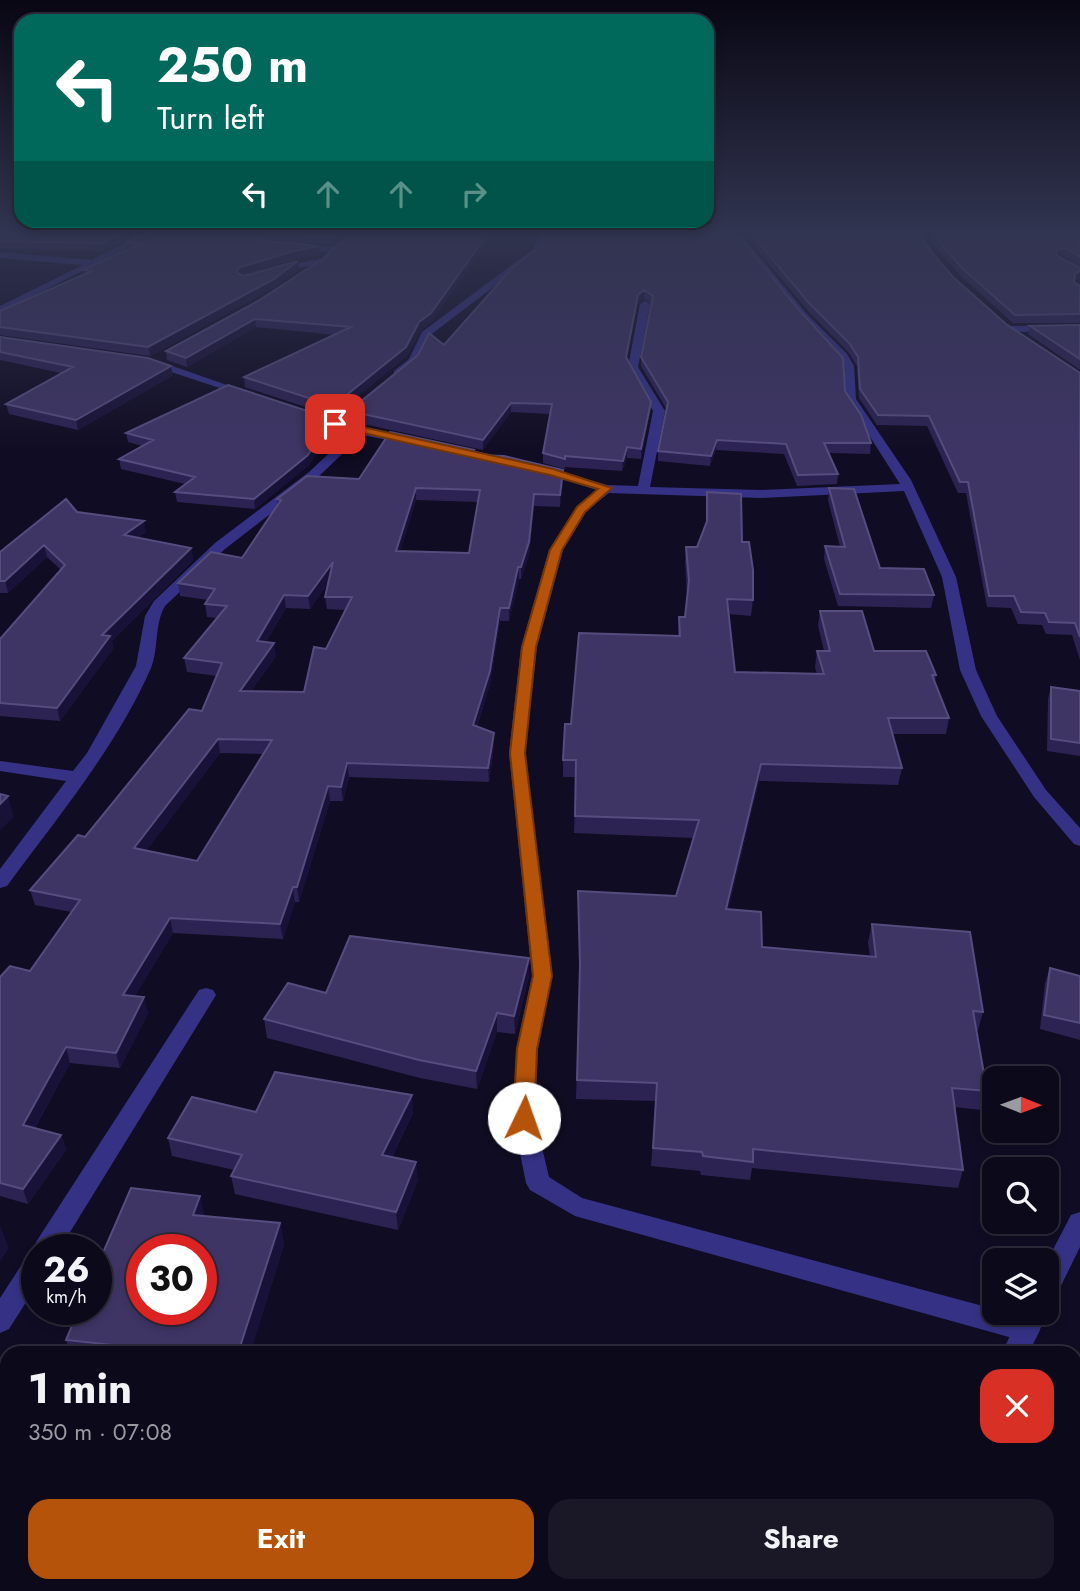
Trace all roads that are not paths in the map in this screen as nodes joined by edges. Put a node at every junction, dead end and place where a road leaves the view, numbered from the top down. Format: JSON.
{"nodes":[{"id":1,"x":466,"y":303,"type":"edge"},
{"id":2,"x":793,"y":303,"type":"edge"},
{"id":3,"x":645,"y":304,"type":"edge"},
{"id":4,"x":998,"y":321,"type":"edge"},
{"id":5,"x":1080,"y":328,"type":"edge"},
{"id":6,"x":1009,"y":330,"type":"junction"},
{"id":7,"x":1019,"y":337,"type":"edge"},
{"id":8,"x":139,"y":360,"type":"edge"},
{"id":9,"x":386,"y":384,"type":"edge"},
{"id":10,"x":259,"y":398,"type":"edge"},
{"id":11,"x":297,"y":411,"type":"edge"},
{"id":12,"x":360,"y":431,"type":"junction"},
{"id":13,"x":425,"y":444,"type":"edge"},
{"id":14,"x":527,"y":467,"type":"edge"},
{"id":15,"x":906,"y":487,"type":"junction"},
{"id":16,"x":606,"y":488,"type":"junction"},
{"id":17,"x":643,"y":490,"type":"junction"},
{"id":18,"x":0,"y":766,"type":"edge"},
{"id":19,"x":78,"y":777,"type":"junction"},
{"id":20,"x":1080,"y":840,"type":"edge"},
{"id":21,"x":0,"y":881,"type":"edge"},
{"id":22,"x":206,"y":995,"type":"dead end"},
{"id":23,"x":1080,"y":1222,"type":"edge"},
{"id":24,"x":55,"y":1234,"type":"edge"},
{"id":25,"x":1059,"y":1264,"type":"edge"},
{"id":26,"x":21,"y":1288,"type":"edge"},
{"id":27,"x":0,"y":1321,"type":"edge"},
{"id":28,"x":1026,"y":1332,"type":"edge"}],
"edges":[{"from":1,"to":9,"type":"street"},
{"from":2,"to":15,"type":"street"},
{"from":3,"to":17,"type":"street"},
{"from":4,"to":6,"type":"street"},
{"from":5,"to":6,"type":"street"},
{"from":6,"to":7,"type":"street"},
{"from":8,"to":10,"type":"street"},
{"from":11,"to":12,"type":"street"},
{"from":12,"to":13,"type":"street"},
{"from":12,"to":19,"type":"street"},
{"from":14,"to":16,"type":"street"},
{"from":15,"to":17,"type":"street"},
{"from":15,"to":20,"type":"street"},
{"from":16,"to":17,"type":"street"},
{"from":16,"to":28,"type":"street"},
{"from":18,"to":19,"type":"street"},
{"from":19,"to":21,"type":"street"},
{"from":22,"to":24,"type":"street"},
{"from":23,"to":25,"type":"street"},
{"from":26,"to":27,"type":"street"}]}
